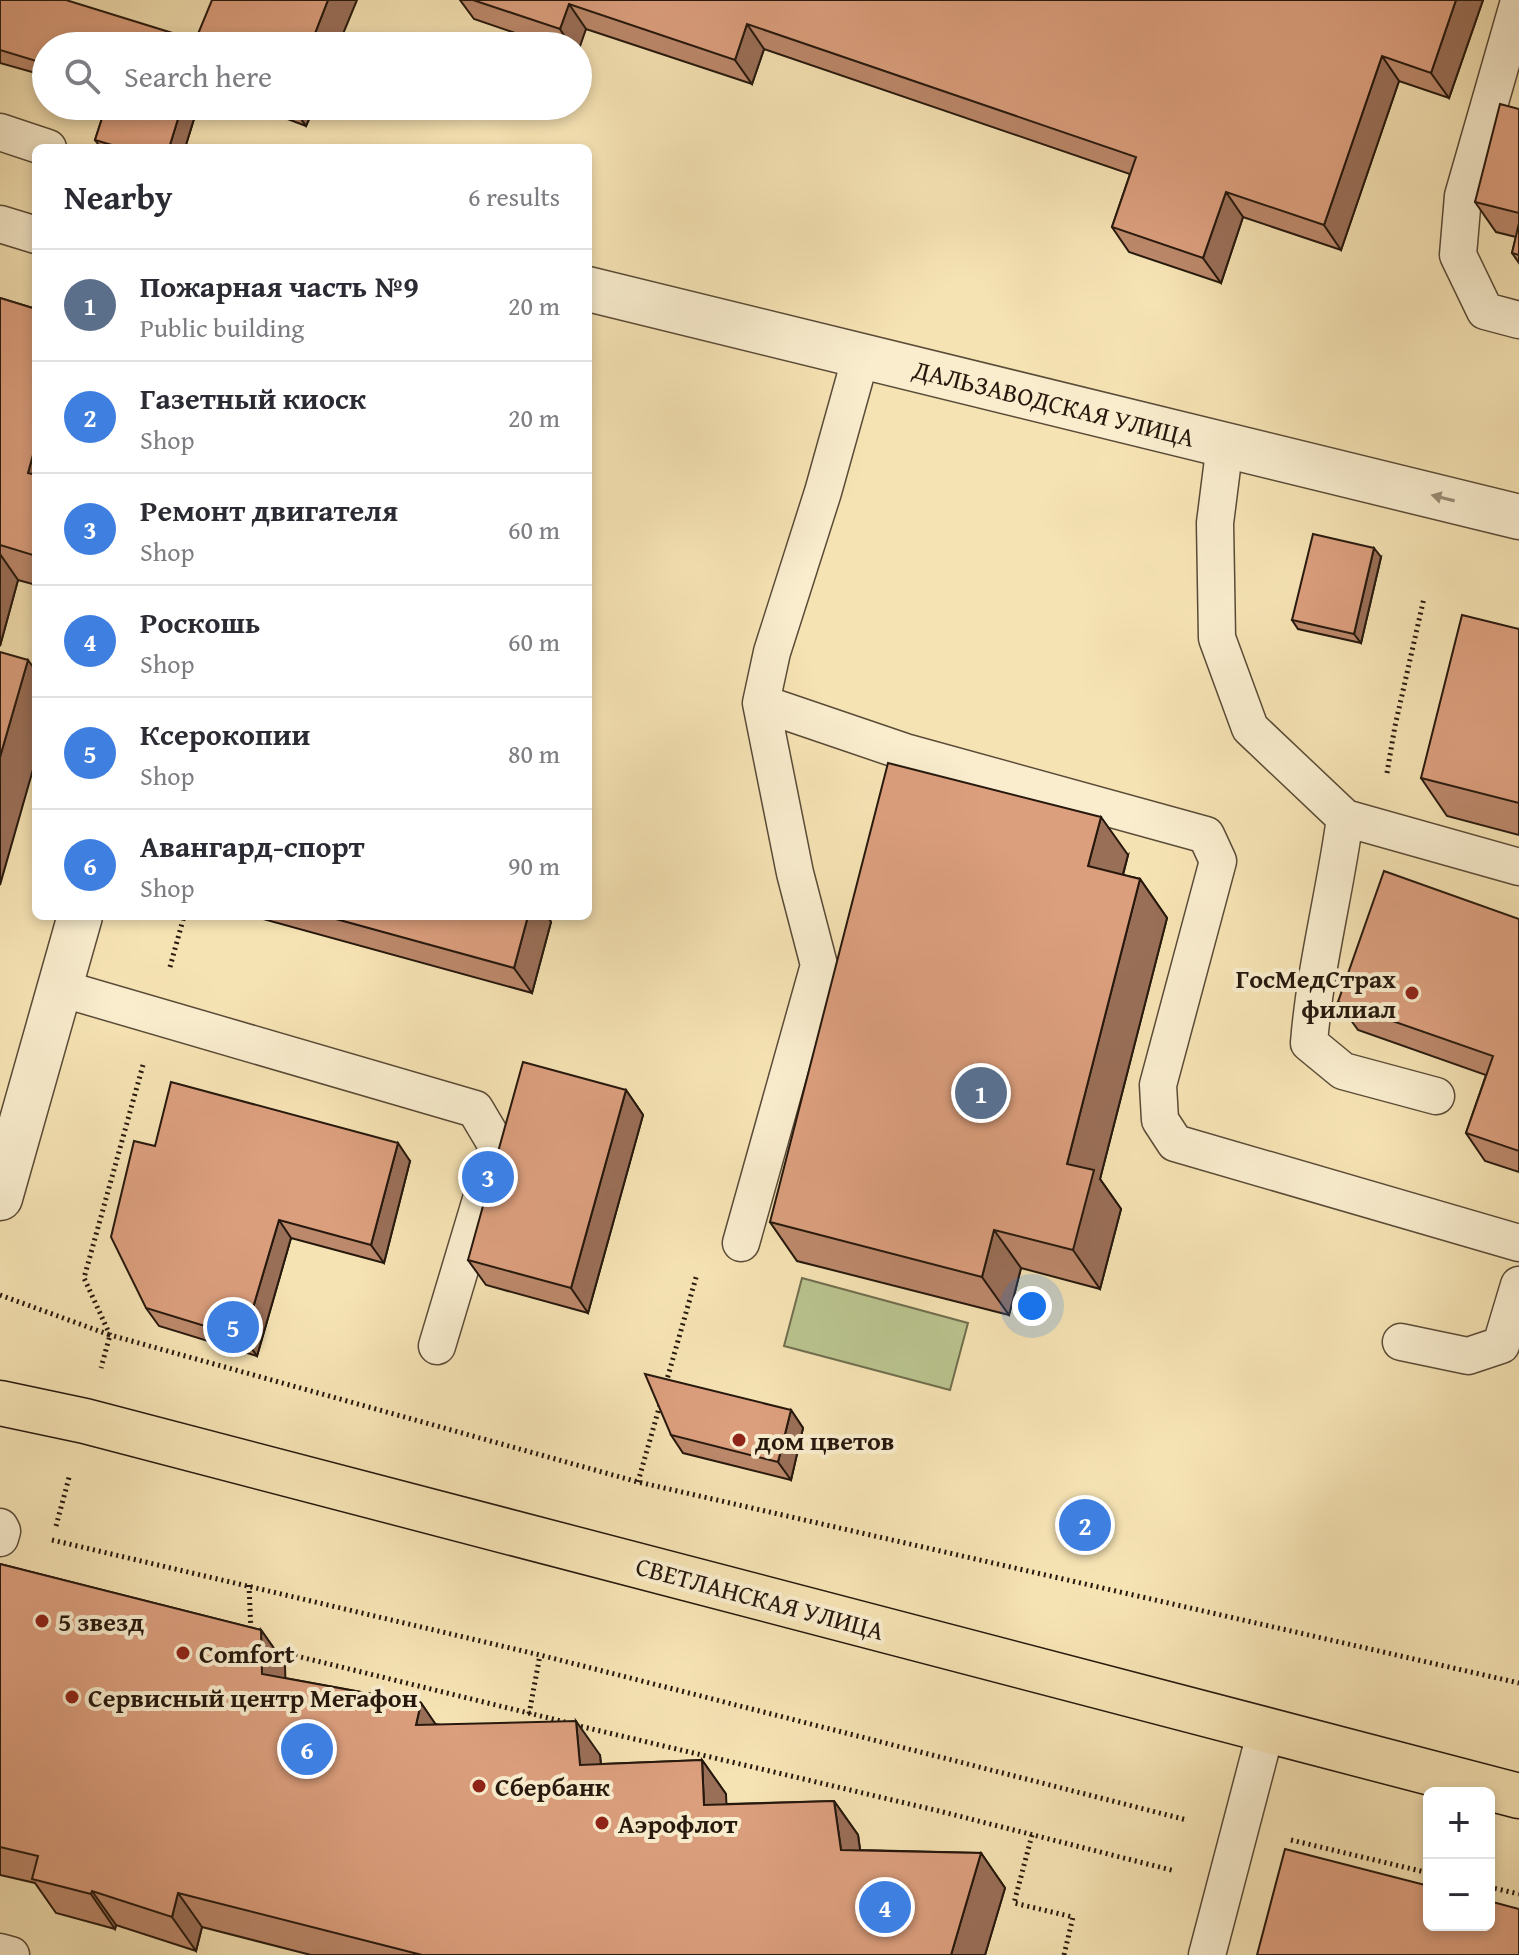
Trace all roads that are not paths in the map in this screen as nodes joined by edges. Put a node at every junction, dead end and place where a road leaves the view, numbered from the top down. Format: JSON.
{"nodes":[{"id":1,"x":1519,"y":1,"type":"edge"},
{"id":2,"x":0,"y":132,"type":"edge"},
{"id":3,"x":36,"y":144,"type":"edge"},
{"id":4,"x":0,"y":224,"type":"edge"},
{"id":5,"x":32,"y":234,"type":"edge"},
{"id":6,"x":592,"y":290,"type":"edge"},
{"id":7,"x":1519,"y":320,"type":"edge"},
{"id":8,"x":861,"y":356,"type":"junction"},
{"id":9,"x":1225,"y":444,"type":"junction"},
{"id":10,"x":1519,"y":517,"type":"edge"},
{"id":11,"x":761,"y":703,"type":"junction"},
{"id":12,"x":1345,"y":818,"type":"junction"},
{"id":13,"x":1519,"y":867,"type":"edge"},
{"id":14,"x":79,"y":920,"type":"edge"},
{"id":15,"x":60,"y":988,"type":"junction"},
{"id":16,"x":1436,"y":1096,"type":"dead end"},
{"id":17,"x":3,"y":1178,"type":"edge"},
{"id":18,"x":741,"y":1243,"type":"dead end"},
{"id":19,"x":1519,"y":1243,"type":"edge"},
{"id":20,"x":1519,"y":1285,"type":"edge"},
{"id":21,"x":1401,"y":1342,"type":"dead end"},
{"id":22,"x":437,"y":1346,"type":"dead end"},
{"id":23,"x":0,"y":1403,"type":"edge"},
{"id":24,"x":1266,"y":1730,"type":"junction"},
{"id":25,"x":1519,"y":1796,"type":"edge"},
{"id":26,"x":0,"y":1952,"type":"edge"},
{"id":27,"x":11,"y":1955,"type":"edge"},
{"id":28,"x":1207,"y":1955,"type":"edge"}],
"edges":[{"from":1,"to":7,"type":"lane"},
{"from":2,"to":3,"type":"lane"},
{"from":4,"to":5,"type":"lane"},
{"from":6,"to":8,"type":"street","name":"ДАЛЬЗАВОДСКАЯ УЛИЦА"},
{"from":8,"to":9,"type":"street","name":"ДАЛЬЗАВОДСКАЯ УЛИЦА"},
{"from":8,"to":11,"type":"lane"},
{"from":10,"to":9,"type":"street","name":"ДАЛЬЗАВОДСКАЯ УЛИЦА","one_way":true},
{"from":9,"to":12,"type":"lane"},
{"from":11,"to":18,"type":"lane"},
{"from":11,"to":19,"type":"lane"},
{"from":12,"to":13,"type":"lane"},
{"from":12,"to":16,"type":"lane"},
{"from":14,"to":15,"type":"street"},
{"from":15,"to":17,"type":"street"},
{"from":15,"to":22,"type":"lane"},
{"from":20,"to":21,"type":"lane"},
{"from":23,"to":24,"type":"main road","name":"СВЕТЛАНСКАЯ УЛИЦА"},
{"from":24,"to":25,"type":"main road","name":"СВЕТЛАНСКАЯ УЛИЦА"},
{"from":24,"to":28,"type":"lane"},
{"from":26,"to":27,"type":"lane"}]}
